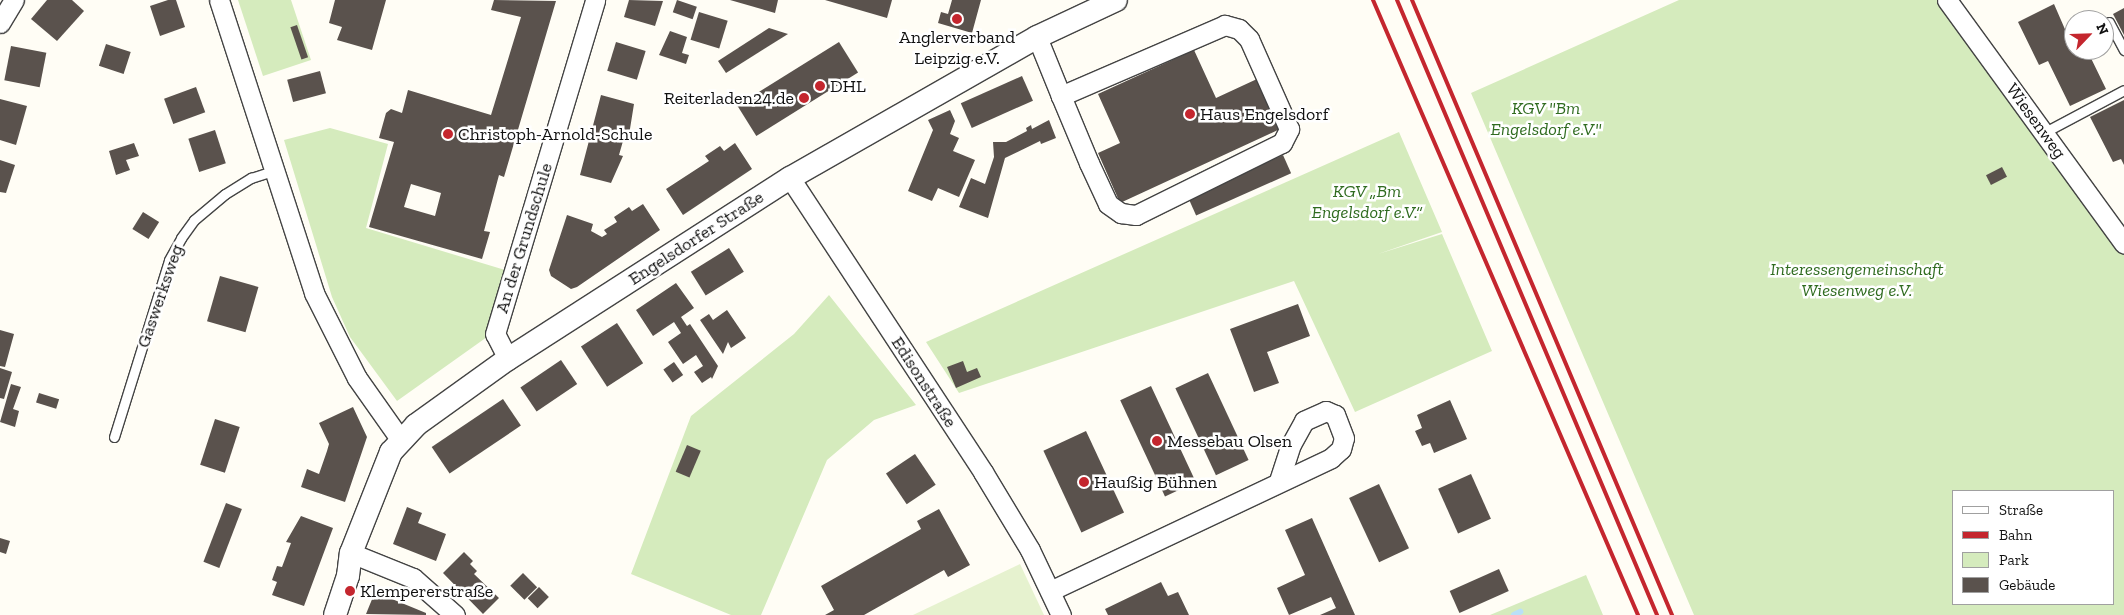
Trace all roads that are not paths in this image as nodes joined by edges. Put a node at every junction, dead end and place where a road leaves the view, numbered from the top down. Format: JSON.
{"nodes":[{"id":1,"x":14,"y":0,"type":"edge"},
{"id":2,"x":218,"y":0,"type":"edge"},
{"id":3,"x":595,"y":0,"type":"edge"},
{"id":4,"x":1116,"y":0,"type":"edge"},
{"id":5,"x":1947,"y":0,"type":"edge"},
{"id":6,"x":0,"y":22,"type":"edge"},
{"id":7,"x":2114,"y":31,"type":"edge"},
{"id":8,"x":1037,"y":37,"type":"junction"},
{"id":9,"x":2124,"y":50,"type":"edge"},
{"id":10,"x":2124,"y":90,"type":"edge"},
{"id":11,"x":1061,"y":96,"type":"junction"},
{"id":12,"x":2045,"y":132,"type":"junction"},
{"id":13,"x":272,"y":171,"type":"junction"},
{"id":14,"x":790,"y":178,"type":"junction"},
{"id":15,"x":2121,"y":234,"type":"edge"},
{"id":16,"x":508,"y":359,"type":"junction"},
{"id":17,"x":114,"y":437,"type":"dead end"},
{"id":18,"x":400,"y":439,"type":"junction"},
{"id":19,"x":1279,"y":482,"type":"dead end"},
{"id":20,"x":352,"y":553,"type":"junction"},
{"id":21,"x":1050,"y":591,"type":"junction"},
{"id":22,"x":319,"y":615,"type":"edge"},
{"id":23,"x":335,"y":615,"type":"edge"},
{"id":24,"x":455,"y":615,"type":"edge"},
{"id":25,"x":1061,"y":615,"type":"edge"}],
"edges":[{"from":1,"to":6,"type":"street"},
{"from":2,"to":13,"type":"street"},
{"from":3,"to":16,"type":"street","name":"An der Grundschule"},
{"from":4,"to":8,"type":"street","name":"Engelsdorfer Straße"},
{"from":5,"to":12,"type":"street","name":"Wiesenweg"},
{"from":7,"to":9,"type":"lane"},
{"from":8,"to":11,"type":"street"},
{"from":8,"to":14,"type":"street","name":"Engelsdorfer Straße"},
{"from":10,"to":12,"type":"lane"},
{"from":11,"to":11,"type":"street"},
{"from":12,"to":15,"type":"street","name":"Wiesenweg"},
{"from":13,"to":17,"type":"lane","name":"Gaswerksweg"},
{"from":13,"to":18,"type":"street"},
{"from":14,"to":16,"type":"street","name":"Engelsdorfer Straße"},
{"from":14,"to":21,"type":"street","name":"Edisonstraße"},
{"from":16,"to":18,"type":"street","name":"Engelsdorfer Straße"},
{"from":18,"to":20,"type":"street","name":"Engelsdorfer Straße"},
{"from":19,"to":21,"type":"street"},
{"from":20,"to":22,"type":"street","name":"Engelsdorfer Straße"},
{"from":20,"to":23,"type":"street","name":"Engelsdorfer Straße"},
{"from":20,"to":24,"type":"street"},
{"from":21,"to":25,"type":"street","name":"Edisonstraße"}]}
